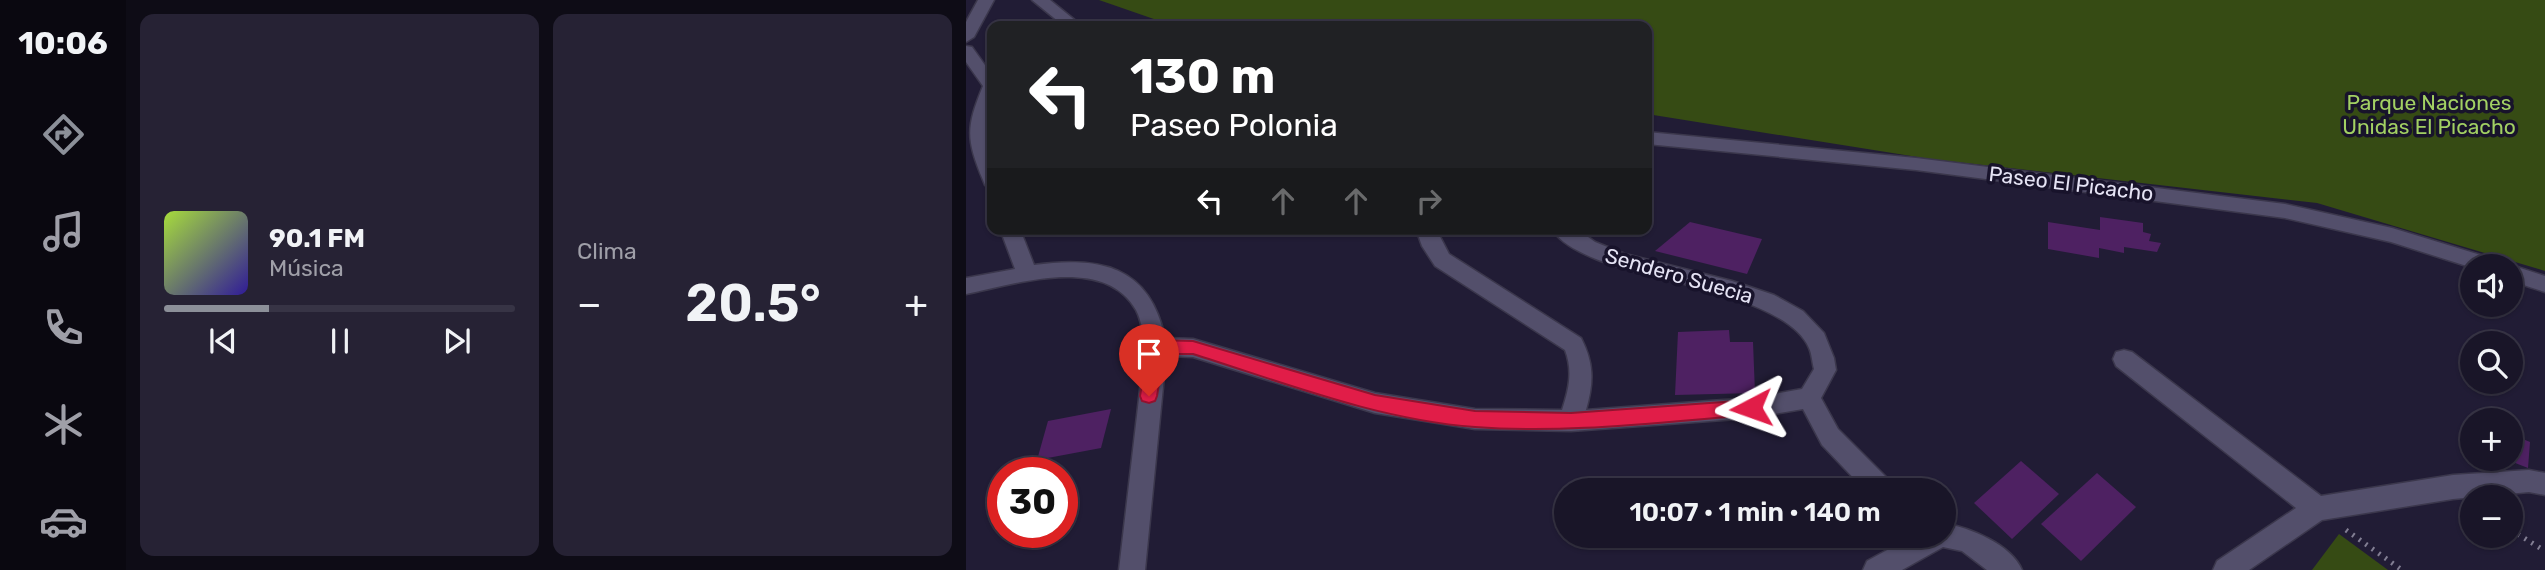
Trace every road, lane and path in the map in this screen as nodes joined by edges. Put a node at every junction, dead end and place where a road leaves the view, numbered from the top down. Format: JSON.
{"nodes":[{"id":1,"x":986,"y":0,"type":"edge"},
{"id":2,"x":1040,"y":0,"type":"edge"},
{"id":3,"x":1067,"y":21,"type":"edge"},
{"id":4,"x":966,"y":37,"type":"edge"},
{"id":5,"x":966,"y":51,"type":"edge"},
{"id":6,"x":987,"y":79,"type":"edge"},
{"id":7,"x":987,"y":97,"type":"edge"},
{"id":8,"x":1652,"y":138,"type":"edge"},
{"id":9,"x":987,"y":168,"type":"edge"},
{"id":10,"x":1012,"y":235,"type":"edge"},
{"id":11,"x":1428,"y":235,"type":"edge"},
{"id":12,"x":1571,"y":235,"type":"edge"},
{"id":13,"x":2460,"y":257,"type":"edge"},
{"id":14,"x":1027,"y":274,"type":"junction"},
{"id":15,"x":2523,"y":277,"type":"edge"},
{"id":16,"x":2545,"y":284,"type":"edge"},
{"id":17,"x":966,"y":286,"type":"edge"},
{"id":18,"x":1156,"y":347,"type":"junction"},
{"id":19,"x":2124,"y":359,"type":"dead end"},
{"id":20,"x":1809,"y":398,"type":"junction"},
{"id":21,"x":1571,"y":421,"type":"junction"},
{"id":22,"x":1870,"y":478,"type":"edge"},
{"id":23,"x":2545,"y":484,"type":"edge"},
{"id":24,"x":2317,"y":509,"type":"junction"},
{"id":25,"x":2523,"y":537,"type":"edge"},
{"id":26,"x":1956,"y":539,"type":"edge"},
{"id":27,"x":1912,"y":548,"type":"edge"},
{"id":28,"x":2545,"y":551,"type":"edge"},
{"id":29,"x":1132,"y":570,"type":"edge"},
{"id":30,"x":1876,"y":570,"type":"edge"},
{"id":31,"x":2009,"y":570,"type":"edge"},
{"id":32,"x":2226,"y":570,"type":"edge"},
{"id":33,"x":2402,"y":570,"type":"edge"}],
"edges":[{"from":1,"to":4,"type":"street"},
{"from":2,"to":3,"type":"street"},
{"from":5,"to":6,"type":"street"},
{"from":7,"to":9,"type":"street"},
{"from":8,"to":13,"type":"street","name":"Paseo El Picacho"},
{"from":10,"to":14,"type":"street"},
{"from":11,"to":21,"type":"street"},
{"from":12,"to":20,"type":"street","name":"Sendero Suecia"},
{"from":14,"to":17,"type":"street"},
{"from":14,"to":18,"type":"street"},
{"from":15,"to":16,"type":"street"},
{"from":18,"to":21,"type":"street"},
{"from":18,"to":29,"type":"street"},
{"from":19,"to":24,"type":"street"},
{"from":20,"to":21,"type":"street"},
{"from":20,"to":22,"type":"street"},
{"from":23,"to":24,"type":"street"},
{"from":24,"to":32,"type":"street"},
{"from":24,"to":33,"type":"path"},
{"from":25,"to":28,"type":"path"},
{"from":26,"to":31,"type":"street"},
{"from":27,"to":30,"type":"street"}]}
